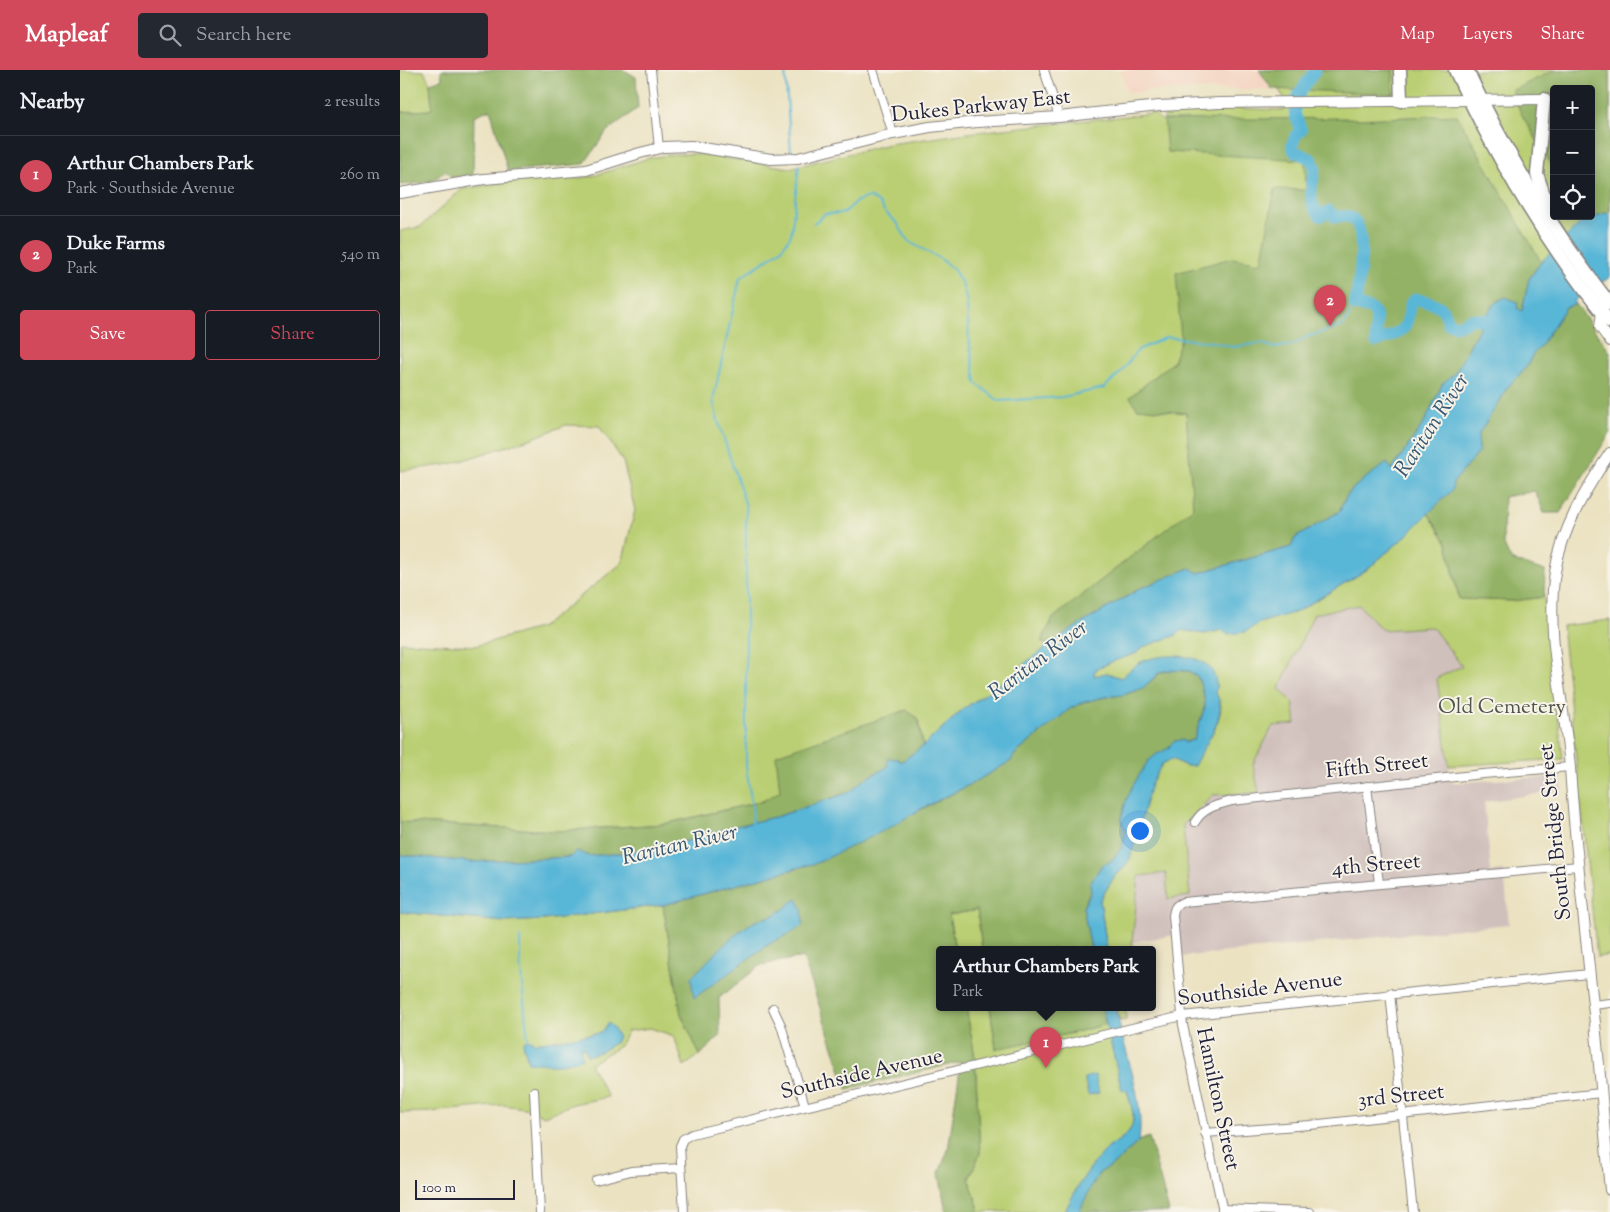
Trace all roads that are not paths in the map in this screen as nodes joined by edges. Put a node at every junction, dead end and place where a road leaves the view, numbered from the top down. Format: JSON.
{"nodes":[{"id":1,"x":651,"y":70,"type":"edge"},
{"id":2,"x":873,"y":70,"type":"edge"},
{"id":3,"x":1044,"y":70,"type":"edge"},
{"id":4,"x":1400,"y":70,"type":"edge"},
{"id":5,"x":1455,"y":70,"type":"edge"},
{"id":6,"x":1467,"y":70,"type":"edge"},
{"id":7,"x":1544,"y":99,"type":"joint"},
{"id":8,"x":1401,"y":101,"type":"junction"},
{"id":9,"x":1475,"y":101,"type":"junction"},
{"id":10,"x":1059,"y":117,"type":"junction"},
{"id":11,"x":893,"y":134,"type":"junction"},
{"id":12,"x":659,"y":148,"type":"junction"},
{"id":13,"x":400,"y":193,"type":"edge"},
{"id":14,"x":1540,"y":209,"type":"junction"},
{"id":15,"x":1606,"y":308,"type":"edge"},
{"id":16,"x":1610,"y":322,"type":"edge"},
{"id":17,"x":1610,"y":341,"type":"edge"},
{"id":18,"x":1610,"y":453,"type":"edge"},
{"id":19,"x":1570,"y":766,"type":"junction"},
{"id":20,"x":1367,"y":786,"type":"junction"},
{"id":21,"x":1195,"y":822,"type":"dead end"},
{"id":22,"x":1579,"y":866,"type":"junction"},
{"id":23,"x":1379,"y":883,"type":"junction"},
{"id":24,"x":1176,"y":905,"type":"joint"},
{"id":25,"x":1589,"y":974,"type":"junction"},
{"id":26,"x":1390,"y":993,"type":"junction"},
{"id":27,"x":1610,"y":1003,"type":"edge"},
{"id":28,"x":1593,"y":1005,"type":"junction"},
{"id":29,"x":773,"y":1008,"type":"dead end"},
{"id":30,"x":1182,"y":1016,"type":"junction"},
{"id":31,"x":534,"y":1091,"type":"dead end"},
{"id":32,"x":1601,"y":1093,"type":"junction"},
{"id":33,"x":805,"y":1106,"type":"junction"},
{"id":34,"x":1403,"y":1115,"type":"junction"},
{"id":35,"x":1205,"y":1133,"type":"junction"},
{"id":36,"x":681,"y":1168,"type":"junction"},
{"id":37,"x":596,"y":1180,"type":"dead end"},
{"id":38,"x":1610,"y":1190,"type":"edge"},
{"id":39,"x":1222,"y":1211,"type":"edge"},
{"id":40,"x":540,"y":1212,"type":"edge"},
{"id":41,"x":684,"y":1212,"type":"edge"},
{"id":42,"x":1310,"y":1212,"type":"edge"},
{"id":43,"x":1413,"y":1212,"type":"edge"}],
"edges":[{"from":1,"to":12,"type":"street"},
{"from":2,"to":11,"type":"street"},
{"from":3,"to":10,"type":"street"},
{"from":4,"to":8,"type":"highway"},
{"from":5,"to":9,"type":"highway"},
{"from":6,"to":9,"type":"highway"},
{"from":7,"to":9,"type":"street","name":"Dukes Parkway East"},
{"from":7,"to":14,"type":"highway"},
{"from":8,"to":9,"type":"street","name":"Dukes Parkway East"},
{"from":8,"to":10,"type":"street","name":"Dukes Parkway East"},
{"from":9,"to":14,"type":"highway"},
{"from":10,"to":11,"type":"street","name":"Dukes Parkway East"},
{"from":11,"to":12,"type":"street","name":"Dukes Parkway East"},
{"from":12,"to":13,"type":"street","name":"Dukes Parkway East"},
{"from":14,"to":15,"type":"highway"},
{"from":14,"to":15,"type":"highway"},
{"from":15,"to":16,"type":"highway"},
{"from":15,"to":17,"type":"street"},
{"from":18,"to":19,"type":"street","name":"South Bridge Street"},
{"from":19,"to":20,"type":"street","name":"Fifth Street"},
{"from":19,"to":22,"type":"street","name":"South Bridge Street"},
{"from":20,"to":21,"type":"street","name":"Fifth Street"},
{"from":20,"to":23,"type":"street"},
{"from":22,"to":23,"type":"street","name":"4th Street"},
{"from":22,"to":25,"type":"street","name":"South Bridge Street"},
{"from":23,"to":24,"type":"street","name":"4th Street"},
{"from":24,"to":30,"type":"street","name":"Hamilton Street"},
{"from":25,"to":26,"type":"street","name":"Southside Avenue"},
{"from":25,"to":28,"type":"street","name":"South Bridge Street"},
{"from":26,"to":30,"type":"street","name":"Southside Avenue"},
{"from":26,"to":34,"type":"street"},
{"from":27,"to":28,"type":"street"},
{"from":28,"to":32,"type":"street","name":"South Bridge Street"},
{"from":29,"to":33,"type":"street"},
{"from":30,"to":33,"type":"street","name":"Southside Avenue"},
{"from":30,"to":35,"type":"street","name":"Hamilton Street"},
{"from":31,"to":40,"type":"street"},
{"from":32,"to":34,"type":"street","name":"3rd Street"},
{"from":32,"to":38,"type":"street","name":"South Bridge Street"},
{"from":33,"to":36,"type":"street","name":"Southside Avenue"},
{"from":34,"to":35,"type":"street","name":"3rd Street"},
{"from":34,"to":43,"type":"street"},
{"from":35,"to":39,"type":"street","name":"Hamilton Street"},
{"from":36,"to":37,"type":"street"},
{"from":36,"to":41,"type":"street"},
{"from":39,"to":42,"type":"street"}]}
